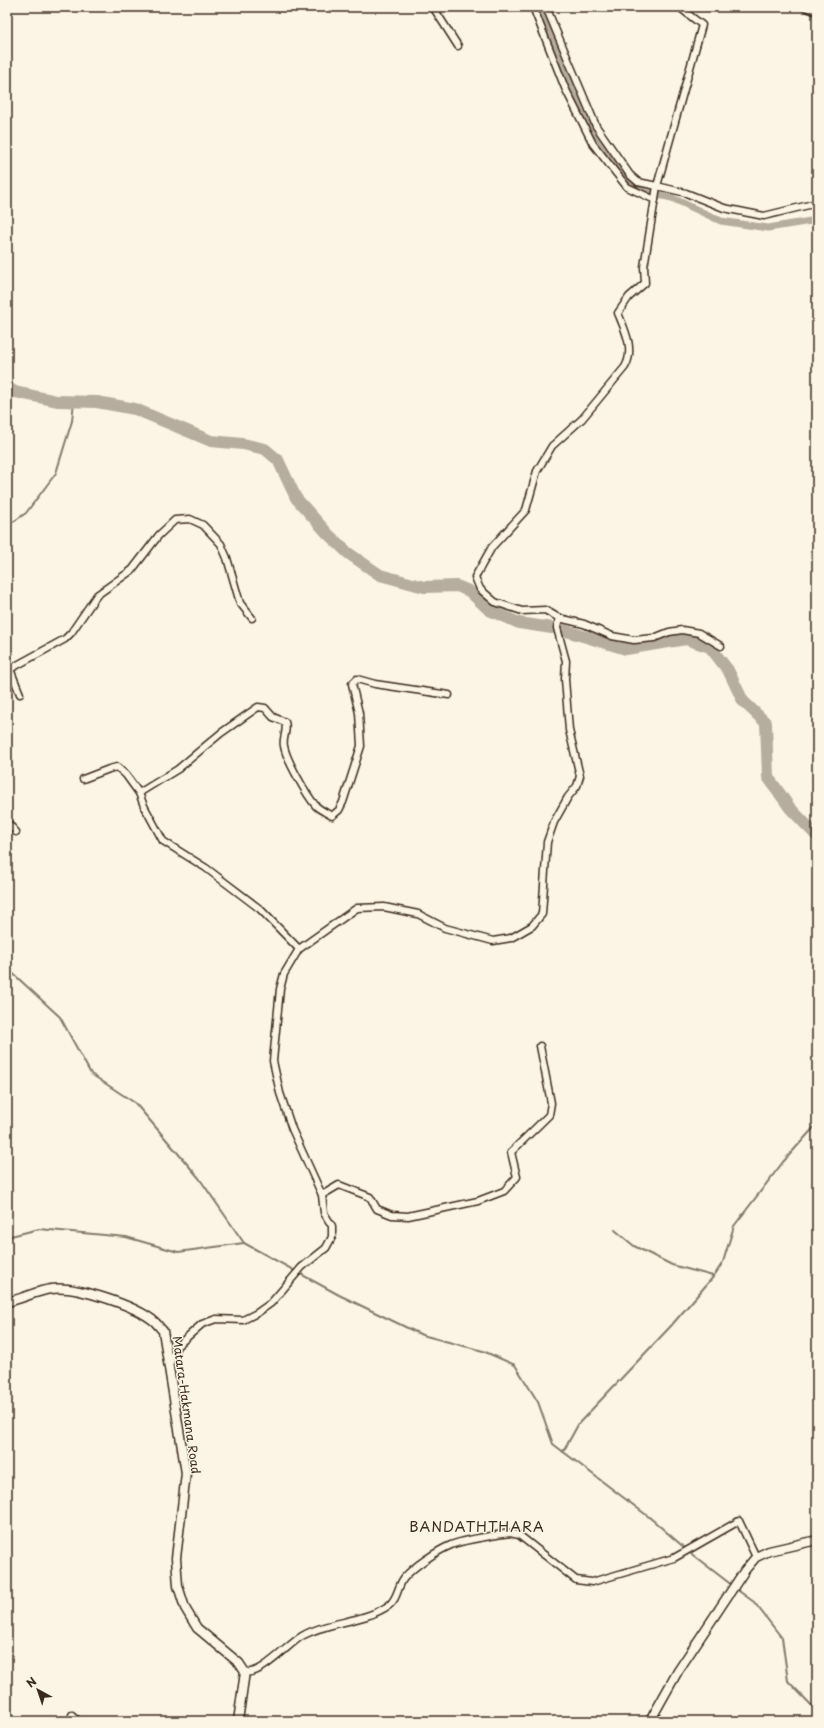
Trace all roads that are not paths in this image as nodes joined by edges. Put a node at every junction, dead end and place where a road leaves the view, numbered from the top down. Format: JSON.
{"nodes":[{"id":1,"x":433,"y":7,"type":"edge"},
{"id":2,"x":533,"y":7,"type":"edge"},
{"id":3,"x":546,"y":7,"type":"edge"},
{"id":4,"x":680,"y":7,"type":"edge"},
{"id":5,"x":805,"y":7,"type":"edge"},
{"id":6,"x":817,"y":12,"type":"edge"},
{"id":7,"x":458,"y":46,"type":"dead end"},
{"id":8,"x":656,"y":188,"type":"junction"},
{"id":9,"x":655,"y":199,"type":"junction"},
{"id":10,"x":817,"y":203,"type":"edge"},
{"id":11,"x":252,"y":618,"type":"dead end"},
{"id":12,"x":559,"y":618,"type":"junction"},
{"id":13,"x":721,"y":646,"type":"dead end"},
{"id":14,"x":8,"y":669,"type":"edge"},
{"id":15,"x":20,"y":694,"type":"dead end"},
{"id":16,"x":449,"y":695,"type":"dead end"},
{"id":17,"x":83,"y":779,"type":"dead end"},
{"id":18,"x":139,"y":793,"type":"junction"},
{"id":19,"x":7,"y":822,"type":"edge"},
{"id":20,"x":16,"y":832,"type":"dead end"},
{"id":21,"x":299,"y":949,"type":"junction"},
{"id":22,"x":540,"y":1046,"type":"dead end"},
{"id":23,"x":322,"y":1195,"type":"junction"},
{"id":24,"x":7,"y":1302,"type":"edge"},
{"id":25,"x":169,"y":1365,"type":"junction"},
{"id":26,"x":817,"y":1540,"type":"edge"},
{"id":27,"x":756,"y":1557,"type":"junction"},
{"id":28,"x":245,"y":1672,"type":"junction"},
{"id":29,"x":72,"y":1715,"type":"dead end"},
{"id":30,"x":78,"y":1721,"type":"edge"},
{"id":31,"x":238,"y":1721,"type":"edge"},
{"id":32,"x":650,"y":1721,"type":"edge"}],
"edges":[{"from":1,"to":7,"type":"street"},
{"from":2,"to":9,"type":"street"},
{"from":3,"to":8,"type":"street"},
{"from":4,"to":8,"type":"street"},
{"from":5,"to":6,"type":"street"},
{"from":8,"to":9,"type":"street"},
{"from":8,"to":10,"type":"street"},
{"from":9,"to":12,"type":"street"},
{"from":11,"to":14,"type":"street"},
{"from":12,"to":13,"type":"street"},
{"from":12,"to":21,"type":"street"},
{"from":14,"to":15,"type":"street"},
{"from":16,"to":18,"type":"street"},
{"from":17,"to":18,"type":"street"},
{"from":18,"to":21,"type":"street"},
{"from":19,"to":20,"type":"street"},
{"from":21,"to":23,"type":"street"},
{"from":22,"to":23,"type":"street"},
{"from":23,"to":25,"type":"street"},
{"from":24,"to":25,"type":"main road","name":"Matara-Hakmana Road"},
{"from":25,"to":28,"type":"main road","name":"Matara-Hakmana Road"},
{"from":26,"to":27,"type":"main road"},
{"from":27,"to":28,"type":"street"},
{"from":27,"to":32,"type":"main road"},
{"from":28,"to":31,"type":"main road"},
{"from":29,"to":30,"type":"street"}]}
